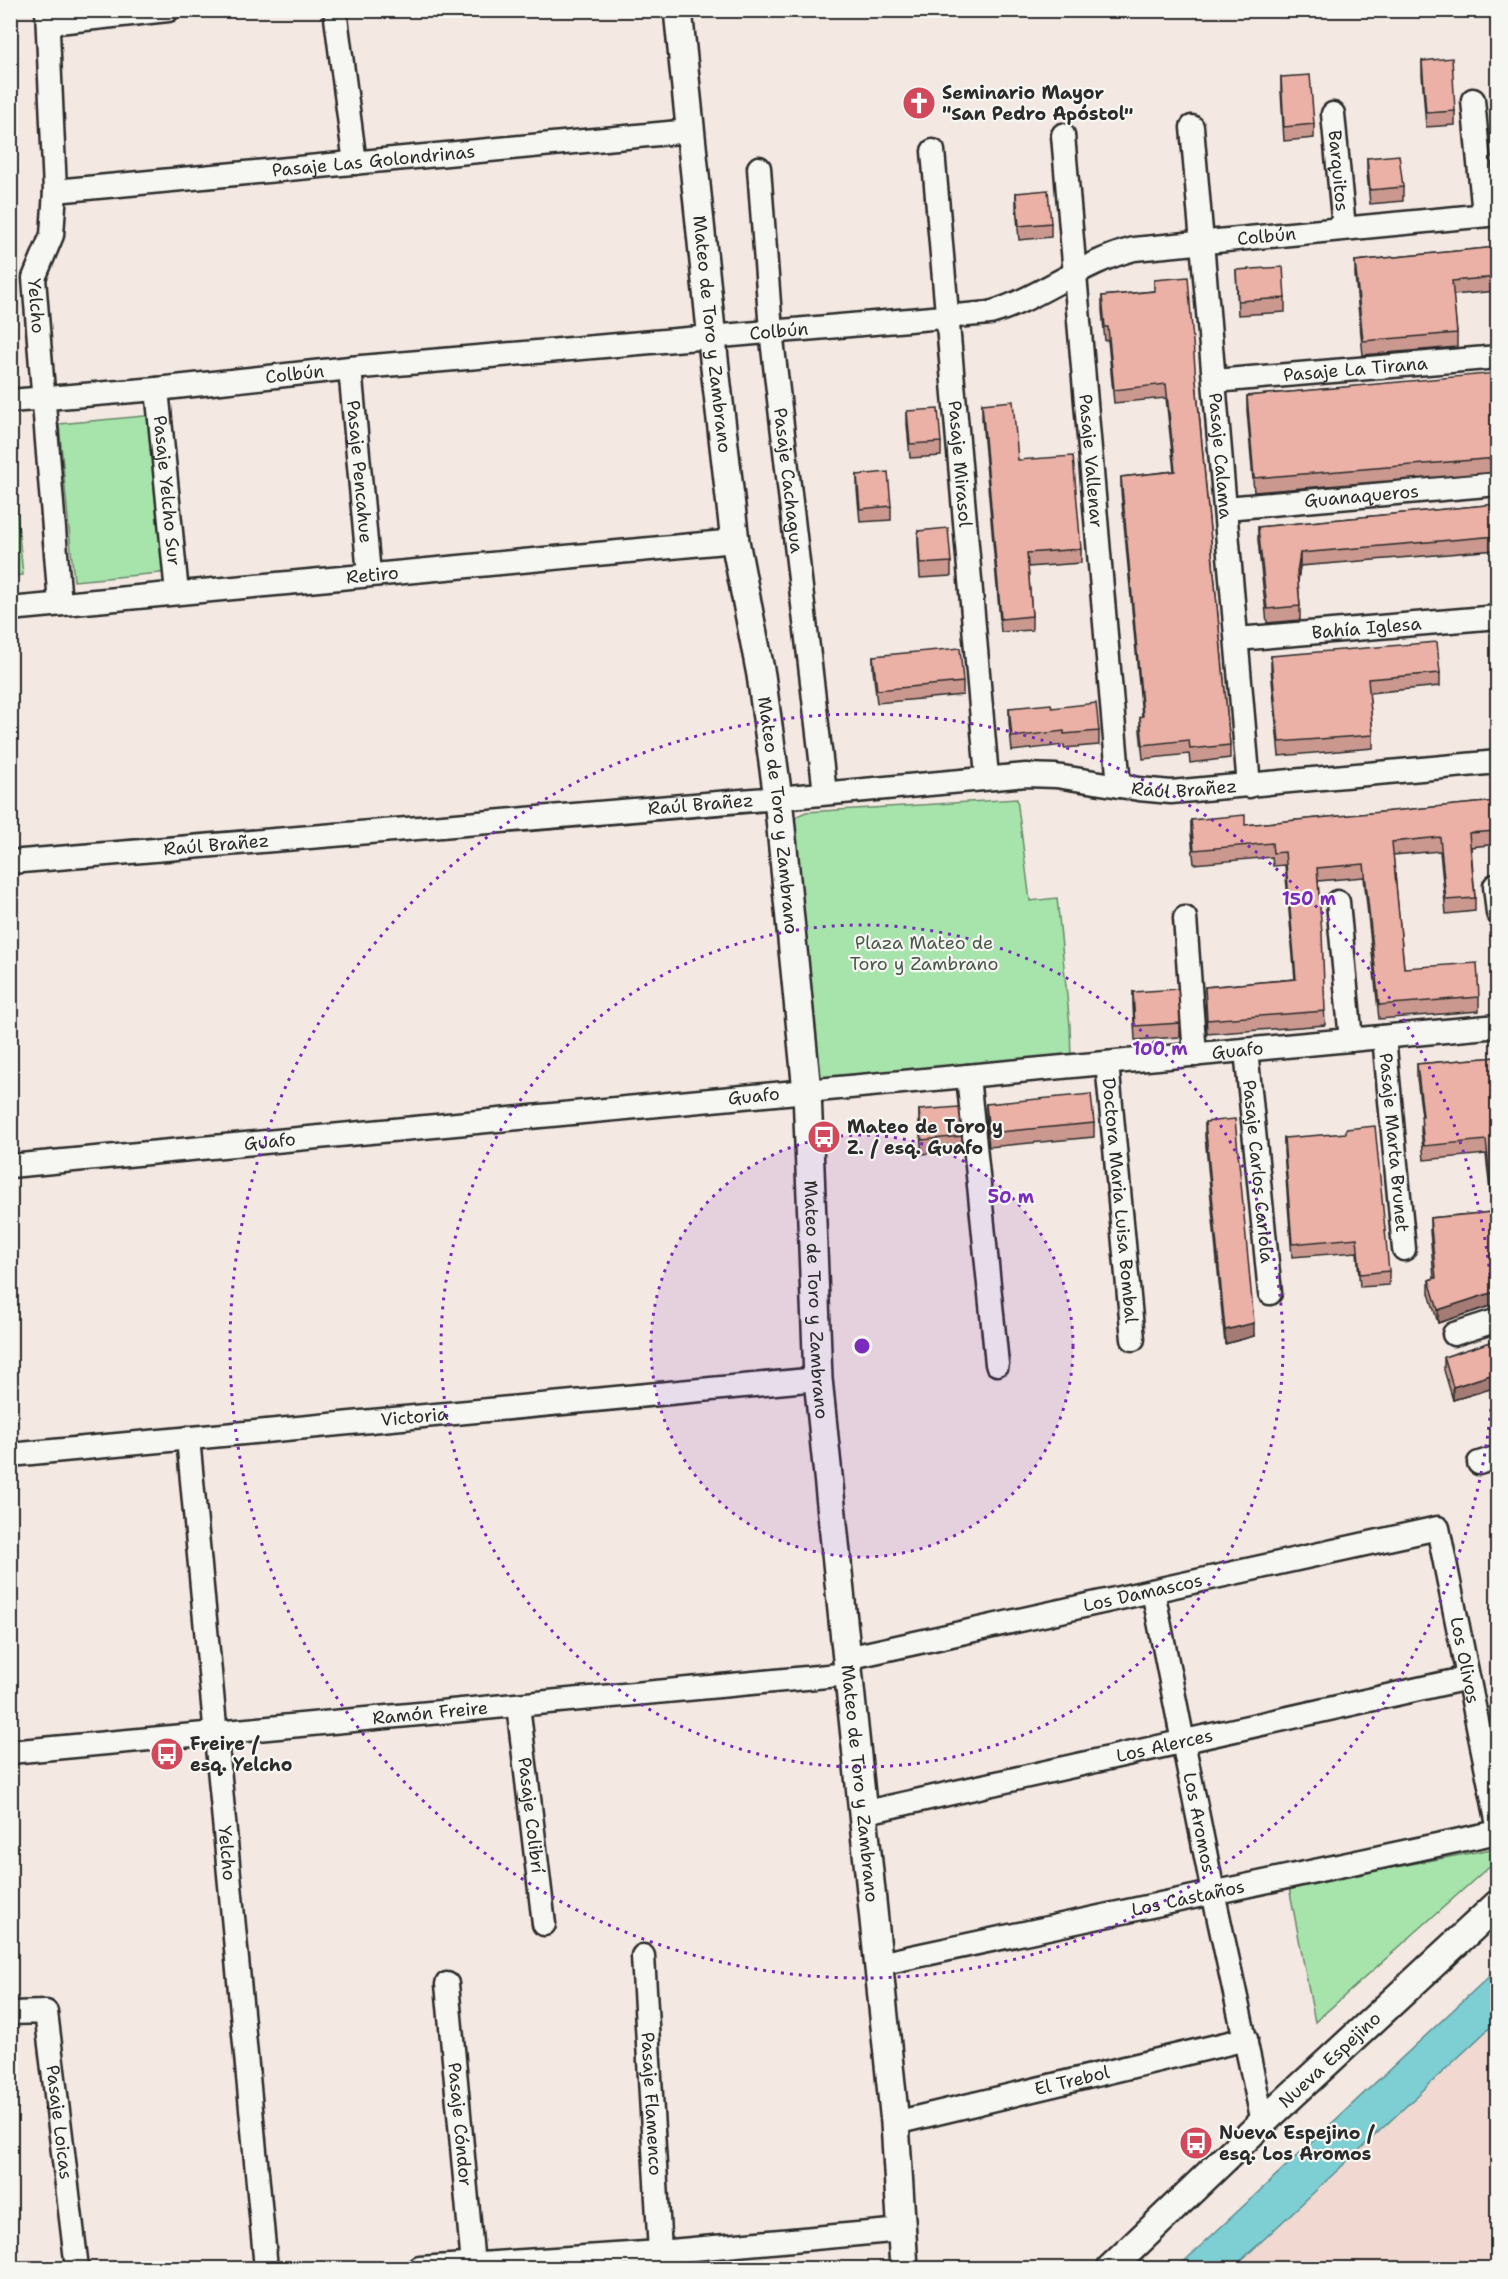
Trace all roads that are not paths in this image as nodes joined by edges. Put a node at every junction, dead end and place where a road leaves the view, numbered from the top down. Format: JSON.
{"nodes":[{"id":1,"x":168,"y":10,"type":"edge"},
{"id":2,"x":335,"y":10,"type":"edge"},
{"id":3,"x":678,"y":10,"type":"edge"},
{"id":4,"x":48,"y":17,"type":"edge"},
{"id":5,"x":1473,"y":100,"type":"dead end"},
{"id":6,"x":1333,"y":114,"type":"dead end"},
{"id":7,"x":1192,"y":127,"type":"dead end"},
{"id":8,"x":690,"y":131,"type":"junction"},
{"id":9,"x":1063,"y":135,"type":"dead end"},
{"id":10,"x":933,"y":151,"type":"dead end"},
{"id":11,"x":355,"y":163,"type":"junction"},
{"id":12,"x":759,"y":168,"type":"dead end"},
{"id":13,"x":55,"y":191,"type":"junction"},
{"id":14,"x":1491,"y":214,"type":"edge"},
{"id":15,"x":1344,"y":228,"type":"junction"},
{"id":16,"x":1203,"y":241,"type":"junction"},
{"id":17,"x":1075,"y":273,"type":"junction"},
{"id":18,"x":948,"y":316,"type":"junction"},
{"id":19,"x":771,"y":331,"type":"junction"},
{"id":20,"x":712,"y":336,"type":"junction"},
{"id":21,"x":1497,"y":357,"type":"edge"},
{"id":22,"x":350,"y":368,"type":"junction"},
{"id":23,"x":1215,"y":381,"type":"junction"},
{"id":24,"x":157,"y":389,"type":"junction"},
{"id":25,"x":44,"y":397,"type":"junction"},
{"id":26,"x":10,"y":401,"type":"edge"},
{"id":27,"x":1497,"y":484,"type":"edge"},
{"id":28,"x":1226,"y":508,"type":"junction"},
{"id":29,"x":735,"y":540,"type":"junction"},
{"id":30,"x":369,"y":574,"type":"junction"},
{"id":31,"x":177,"y":593,"type":"junction"},
{"id":32,"x":60,"y":604,"type":"junction"},
{"id":33,"x":10,"y":609,"type":"edge"},
{"id":34,"x":1497,"y":617,"type":"edge"},
{"id":35,"x":1237,"y":639,"type":"junction"},
{"id":36,"x":1497,"y":762,"type":"edge"},
{"id":37,"x":987,"y":777,"type":"junction"},
{"id":38,"x":1119,"y":786,"type":"junction"},
{"id":39,"x":1249,"y":786,"type":"junction"},
{"id":40,"x":825,"y":793,"type":"junction"},
{"id":41,"x":778,"y":798,"type":"junction"},
{"id":42,"x":10,"y":862,"type":"edge"},
{"id":43,"x":1495,"y":886,"type":"dead end"},
{"id":44,"x":1338,"y":902,"type":"dead end"},
{"id":45,"x":1497,"y":913,"type":"edge"},
{"id":46,"x":1185,"y":918,"type":"dead end"},
{"id":47,"x":1497,"y":1026,"type":"edge"},
{"id":48,"x":1384,"y":1037,"type":"junction"},
{"id":49,"x":1351,"y":1040,"type":"junction"},
{"id":50,"x":1246,"y":1050,"type":"junction"},
{"id":51,"x":1195,"y":1055,"type":"junction"},
{"id":52,"x":1107,"y":1063,"type":"junction"},
{"id":53,"x":968,"y":1076,"type":"junction"},
{"id":54,"x":807,"y":1091,"type":"junction"},
{"id":55,"x":10,"y":1166,"type":"edge"},
{"id":56,"x":1404,"y":1249,"type":"dead end"},
{"id":57,"x":1270,"y":1293,"type":"dead end"},
{"id":58,"x":1497,"y":1320,"type":"edge"},
{"id":59,"x":1454,"y":1334,"type":"dead end"},
{"id":60,"x":1133,"y":1339,"type":"dead end"},
{"id":61,"x":997,"y":1364,"type":"dead end"},
{"id":62,"x":818,"y":1379,"type":"junction"},
{"id":63,"x":189,"y":1438,"type":"junction"},
{"id":64,"x":10,"y":1455,"type":"edge"},
{"id":65,"x":1438,"y":1528,"type":"joint"},
{"id":66,"x":1153,"y":1591,"type":"junction"},
{"id":67,"x":848,"y":1666,"type":"junction"},
{"id":68,"x":1468,"y":1678,"type":"junction"},
{"id":69,"x":518,"y":1705,"type":"junction"},
{"id":70,"x":215,"y":1733,"type":"junction"},
{"id":71,"x":1184,"y":1741,"type":"junction"},
{"id":72,"x":10,"y":1752,"type":"edge"},
{"id":73,"x":862,"y":1813,"type":"junction"},
{"id":74,"x":1497,"y":1825,"type":"edge"},
{"id":75,"x":1497,"y":1832,"type":"edge"},
{"id":76,"x":1214,"y":1892,"type":"junction"},
{"id":77,"x":1497,"y":1904,"type":"edge"},
{"id":78,"x":544,"y":1924,"type":"dead end"},
{"id":79,"x":643,"y":1956,"type":"dead end"},
{"id":80,"x":879,"y":1964,"type":"junction"},
{"id":81,"x":447,"y":1984,"type":"dead end"},
{"id":82,"x":10,"y":2013,"type":"edge"},
{"id":83,"x":1246,"y":2039,"type":"junction"},
{"id":84,"x":1263,"y":2122,"type":"junction"},
{"id":85,"x":895,"y":2123,"type":"junction"},
{"id":86,"x":902,"y":2230,"type":"junction"},
{"id":87,"x":660,"y":2252,"type":"junction"},
{"id":88,"x":473,"y":2265,"type":"junction"},
{"id":89,"x":77,"y":2268,"type":"edge"},
{"id":90,"x":266,"y":2268,"type":"edge"},
{"id":91,"x":420,"y":2268,"type":"edge"},
{"id":92,"x":904,"y":2268,"type":"edge"},
{"id":93,"x":1111,"y":2268,"type":"edge"}],
"edges":[{"from":1,"to":4,"type":"street"},
{"from":2,"to":11,"type":"street"},
{"from":3,"to":8,"type":"street","name":"Mateo de Toro y Zambrano"},
{"from":4,"to":13,"type":"street","name":"Yelcho"},
{"from":5,"to":14,"type":"street"},
{"from":6,"to":15,"type":"street","name":"Barquitos"},
{"from":7,"to":16,"type":"street","name":"Pasaje Calama"},
{"from":8,"to":11,"type":"street","name":"Pasaje Las Golondrinas"},
{"from":8,"to":20,"type":"street","name":"Mateo de Toro y Zambrano"},
{"from":9,"to":17,"type":"street","name":"Pasaje Vallenar"},
{"from":10,"to":18,"type":"street","name":"Pasaje Mirasol"},
{"from":11,"to":13,"type":"street","name":"Pasaje Las Golondrinas"},
{"from":12,"to":19,"type":"street","name":"Pasaje Cachagua"},
{"from":13,"to":25,"type":"street","name":"Yelcho"},
{"from":14,"to":15,"type":"street","name":"Colbún"},
{"from":15,"to":16,"type":"street","name":"Colbún"},
{"from":16,"to":17,"type":"street","name":"Colbún"},
{"from":16,"to":23,"type":"street","name":"Pasaje Calama"},
{"from":17,"to":18,"type":"street","name":"Colbún"},
{"from":17,"to":38,"type":"street","name":"Pasaje Vallenar"},
{"from":18,"to":19,"type":"street","name":"Colbún"},
{"from":18,"to":37,"type":"street","name":"Pasaje Mirasol"},
{"from":19,"to":20,"type":"street","name":"Colbún"},
{"from":19,"to":40,"type":"street","name":"Pasaje Cachagua"},
{"from":20,"to":22,"type":"street","name":"Colbún"},
{"from":20,"to":29,"type":"street","name":"Mateo de Toro y Zambrano"},
{"from":21,"to":23,"type":"street","name":"Pasaje La Tirana"},
{"from":22,"to":24,"type":"street","name":"Colbún"},
{"from":22,"to":30,"type":"street","name":"Pasaje Pencahue"},
{"from":23,"to":28,"type":"street","name":"Pasaje Calama"},
{"from":24,"to":25,"type":"street","name":"Colbún"},
{"from":24,"to":31,"type":"street","name":"Pasaje Yelcho Sur"},
{"from":25,"to":26,"type":"street","name":"Colbún"},
{"from":25,"to":32,"type":"street","name":"Yelcho"},
{"from":27,"to":28,"type":"street","name":"Guanaqueros"},
{"from":28,"to":35,"type":"street","name":"Pasaje Calama"},
{"from":29,"to":30,"type":"street","name":"Retiro"},
{"from":29,"to":41,"type":"street","name":"Mateo de Toro y Zambrano"},
{"from":30,"to":31,"type":"street","name":"Retiro"},
{"from":31,"to":32,"type":"street","name":"Retiro"},
{"from":32,"to":33,"type":"street","name":"Retiro"},
{"from":34,"to":35,"type":"street","name":"Bahía Iglesa"},
{"from":35,"to":39,"type":"street","name":"Pasaje Calama"},
{"from":36,"to":39,"type":"street","name":"Raúl Brañez"},
{"from":37,"to":38,"type":"street","name":"Raúl Brañez"},
{"from":37,"to":40,"type":"street","name":"Raúl Brañez"},
{"from":38,"to":39,"type":"street","name":"Raúl Brañez"},
{"from":40,"to":41,"type":"street","name":"Raúl Brañez"},
{"from":41,"to":42,"type":"street","name":"Raúl Brañez"},
{"from":41,"to":54,"type":"street","name":"Mateo de Toro y Zambrano"},
{"from":43,"to":45,"type":"street"},
{"from":44,"to":49,"type":"street"},
{"from":46,"to":51,"type":"street"},
{"from":47,"to":48,"type":"street","name":"Guafo"},
{"from":48,"to":49,"type":"street","name":"Guafo"},
{"from":48,"to":56,"type":"street","name":"Pasaje Marta Brunet"},
{"from":49,"to":50,"type":"street","name":"Guafo"},
{"from":50,"to":51,"type":"street","name":"Guafo"},
{"from":50,"to":57,"type":"street","name":"Pasaje Carlos Cariola"},
{"from":51,"to":52,"type":"street","name":"Guafo"},
{"from":52,"to":53,"type":"street","name":"Guafo"},
{"from":52,"to":60,"type":"street","name":"Doctora Maria Luisa Bombal"},
{"from":53,"to":54,"type":"street","name":"Guafo"},
{"from":53,"to":61,"type":"street"},
{"from":54,"to":55,"type":"street","name":"Guafo"},
{"from":54,"to":62,"type":"street","name":"Mateo de Toro y Zambrano"},
{"from":58,"to":59,"type":"street"},
{"from":62,"to":63,"type":"street","name":"Victoria"},
{"from":62,"to":67,"type":"street","name":"Mateo de Toro y Zambrano"},
{"from":63,"to":64,"type":"street","name":"Victoria"},
{"from":63,"to":70,"type":"street","name":"Yelcho"},
{"from":65,"to":66,"type":"street","name":"Los Damascos"},
{"from":65,"to":68,"type":"street","name":"Los Olivos"},
{"from":66,"to":67,"type":"street","name":"Los Damascos"},
{"from":66,"to":71,"type":"street","name":"Los Aromos"},
{"from":67,"to":69,"type":"street","name":"Ramón Freire"},
{"from":67,"to":73,"type":"street","name":"Mateo de Toro y Zambrano"},
{"from":68,"to":71,"type":"street","name":"Los Alerces"},
{"from":68,"to":74,"type":"street","name":"Los Olivos"},
{"from":69,"to":70,"type":"street","name":"Ramón Freire"},
{"from":69,"to":78,"type":"street","name":"Pasaje Colibrí"},
{"from":70,"to":72,"type":"street","name":"Ramón Freire"},
{"from":70,"to":90,"type":"street","name":"Yelcho"},
{"from":71,"to":73,"type":"street","name":"Los Alerces"},
{"from":71,"to":76,"type":"street","name":"Los Aromos"},
{"from":73,"to":80,"type":"street","name":"Mateo de Toro y Zambrano"},
{"from":75,"to":76,"type":"street","name":"Los Castaños"},
{"from":76,"to":80,"type":"street","name":"Los Castaños"},
{"from":76,"to":83,"type":"street","name":"Los Aromos"},
{"from":77,"to":84,"type":"street","name":"Nueva Espejino"},
{"from":79,"to":87,"type":"street","name":"Pasaje Flamenco"},
{"from":80,"to":85,"type":"street","name":"Mateo de Toro y Zambrano"},
{"from":81,"to":88,"type":"street","name":"Pasaje Cóndor"},
{"from":82,"to":89,"type":"street","name":"Pasaje Loicas"},
{"from":83,"to":84,"type":"street","name":"Los Aromos"},
{"from":83,"to":85,"type":"street","name":"El Trebol"},
{"from":84,"to":93,"type":"street","name":"Nueva Espejino"},
{"from":85,"to":86,"type":"street","name":"Mateo de Toro y Zambrano"},
{"from":86,"to":87,"type":"street"},
{"from":86,"to":92,"type":"street","name":"Mateo de Toro y Zambrano"},
{"from":87,"to":88,"type":"street"},
{"from":88,"to":91,"type":"street"}]}
